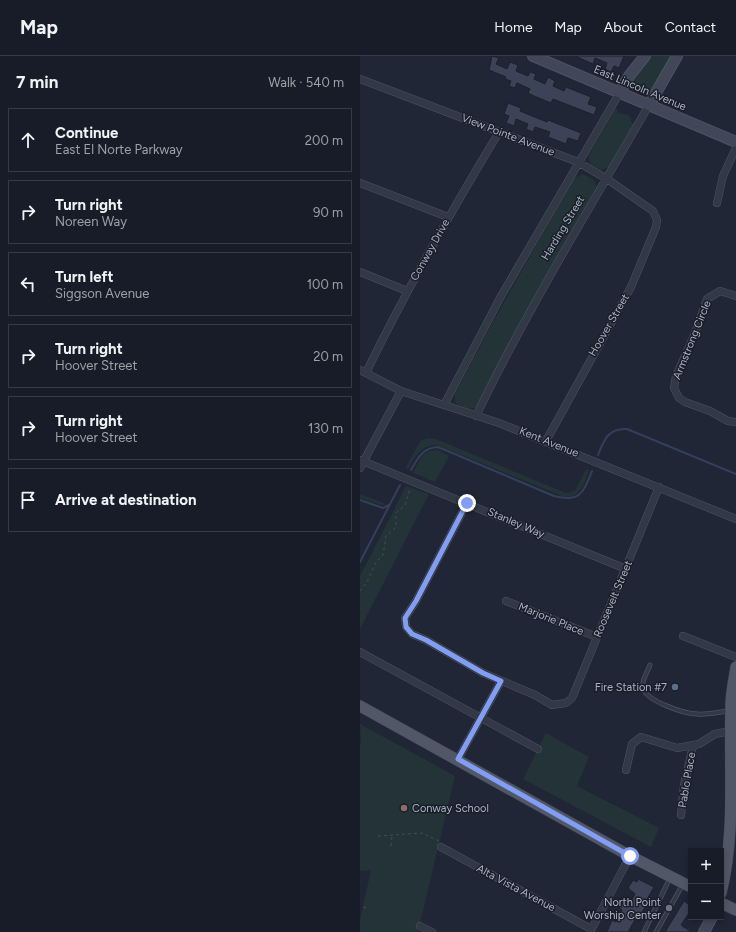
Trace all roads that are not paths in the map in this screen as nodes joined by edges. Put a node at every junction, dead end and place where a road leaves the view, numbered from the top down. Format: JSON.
{"nodes":[{"id":1,"x":533,"y":56,"type":"edge"},
{"id":2,"x":645,"y":56,"type":"edge"},
{"id":3,"x":677,"y":56,"type":"edge"},
{"id":4,"x":360,"y":79,"type":"edge"},
{"id":5,"x":620,"y":92,"type":"junction"},
{"id":6,"x":650,"y":105,"type":"junction"},
{"id":7,"x":499,"y":132,"type":"junction"},
{"id":8,"x":736,"y":142,"type":"edge"},
{"id":9,"x":736,"y":148,"type":"edge"},
{"id":10,"x":578,"y":162,"type":"junction"},
{"id":11,"x":607,"y":179,"type":"junction"},
{"id":12,"x":360,"y":182,"type":"edge"},
{"id":13,"x":717,"y":203,"type":"dead end"},
{"id":14,"x":649,"y":207,"type":"joint"},
{"id":15,"x":448,"y":217,"type":"junction"},
{"id":16,"x":360,"y":272,"type":"edge"},
{"id":17,"x":407,"y":291,"type":"junction"},
{"id":18,"x":736,"y":296,"type":"edge"},
{"id":19,"x":363,"y":371,"type":"edge"},
{"id":20,"x":401,"y":391,"type":"junction"},
{"id":21,"x":444,"y":405,"type":"junction"},
{"id":22,"x":476,"y":416,"type":"junction"},
{"id":23,"x":736,"y":422,"type":"edge"},
{"id":24,"x":546,"y":441,"type":"junction"},
{"id":25,"x":361,"y":463,"type":"edge"},
{"id":26,"x":659,"y":487,"type":"junction"},
{"id":27,"x":467,"y":503,"type":"junction"},
{"id":28,"x":736,"y":519,"type":"edge"},
{"id":29,"x":626,"y":569,"type":"junction"},
{"id":30,"x":506,"y":601,"type":"dead end"},
{"id":31,"x":683,"y":636,"type":"dead end"},
{"id":32,"x":597,"y":637,"type":"junction"},
{"id":33,"x":360,"y":652,"type":"edge"},
{"id":34,"x":736,"y":657,"type":"edge"},
{"id":35,"x":650,"y":665,"type":"dead end"},
{"id":36,"x":736,"y":667,"type":"edge"},
{"id":37,"x":501,"y":681,"type":"junction"},
{"id":38,"x":360,"y":706,"type":"edge"},
{"id":39,"x":731,"y":710,"type":"junction"},
{"id":40,"x":481,"y":718,"type":"junction"},
{"id":41,"x":731,"y":730,"type":"junction"},
{"id":42,"x":693,"y":746,"type":"junction"},
{"id":43,"x":538,"y":749,"type":"dead end"},
{"id":44,"x":458,"y":759,"type":"junction"},
{"id":45,"x":626,"y":770,"type":"dead end"},
{"id":46,"x":681,"y":815,"type":"dead end"},
{"id":47,"x":440,"y":844,"type":"road end"},
{"id":48,"x":630,"y":856,"type":"junction"},
{"id":49,"x":671,"y":877,"type":"junction"},
{"id":50,"x":724,"y":884,"type":"edge"},
{"id":51,"x":688,"y":885,"type":"edge"},
{"id":52,"x":724,"y":904,"type":"edge"},
{"id":53,"x":736,"y":910,"type":"edge"},
{"id":54,"x":710,"y":920,"type":"edge"},
{"id":55,"x":420,"y":926,"type":"dead end"},
{"id":56,"x":590,"y":930,"type":"edge"},
{"id":57,"x":432,"y":932,"type":"edge"},
{"id":58,"x":644,"y":932,"type":"edge"},
{"id":59,"x":656,"y":932,"type":"edge"},
{"id":60,"x":704,"y":932,"type":"edge"}],
"edges":[{"from":1,"to":5,"type":"main road","name":"East Lincoln Avenue"},
{"from":2,"to":5,"type":"main road","name":"Harding Street"},
{"from":3,"to":6,"type":"main road","name":"Harding Street"},
{"from":4,"to":7,"type":"street","name":"View Pointe Avenue"},
{"from":5,"to":6,"type":"main road","name":"East Lincoln Avenue"},
{"from":5,"to":10,"type":"street","name":"Harding Street"},
{"from":6,"to":8,"type":"main road","name":"East Lincoln Avenue"},
{"from":6,"to":11,"type":"street","name":"Harding Street"},
{"from":7,"to":10,"type":"street","name":"View Pointe Avenue"},
{"from":7,"to":15,"type":"street","name":"Conway Drive"},
{"from":9,"to":13,"type":"street"},
{"from":10,"to":11,"type":"street","name":"View Pointe Avenue"},
{"from":10,"to":21,"type":"street","name":"Harding Street"},
{"from":11,"to":14,"type":"street","name":"View Pointe Avenue"},
{"from":11,"to":22,"type":"street","name":"Harding Street"},
{"from":12,"to":15,"type":"street"},
{"from":14,"to":24,"type":"street","name":"Hoover Street"},
{"from":15,"to":17,"type":"street","name":"Conway Drive"},
{"from":16,"to":17,"type":"street"},
{"from":17,"to":19,"type":"street","name":"Conway Drive"},
{"from":18,"to":23,"type":"street","name":"Armstrong Circle"},
{"from":19,"to":20,"type":"street","name":"Kent Avenue"},
{"from":20,"to":21,"type":"street","name":"Kent Avenue"},
{"from":20,"to":25,"type":"street"},
{"from":21,"to":22,"type":"street","name":"Kent Avenue"},
{"from":22,"to":24,"type":"street","name":"Kent Avenue"},
{"from":24,"to":26,"type":"street","name":"Kent Avenue"},
{"from":25,"to":27,"type":"street","name":"Stanley Way"},
{"from":26,"to":28,"type":"street","name":"Kent Avenue"},
{"from":26,"to":29,"type":"street","name":"Roosevelt Street"},
{"from":27,"to":29,"type":"street","name":"Stanley Way"},
{"from":27,"to":37,"type":"street"},
{"from":29,"to":32,"type":"street","name":"Roosevelt Street"},
{"from":30,"to":32,"type":"street","name":"Marjorie Place"},
{"from":31,"to":34,"type":"street"},
{"from":32,"to":37,"type":"street","name":"Roosevelt Street"},
{"from":33,"to":40,"type":"street"},
{"from":35,"to":39,"type":"lane"},
{"from":36,"to":39,"type":"main road"},
{"from":37,"to":40,"type":"street"},
{"from":38,"to":44,"type":"main road"},
{"from":39,"to":41,"type":"main road"},
{"from":40,"to":43,"type":"street"},
{"from":40,"to":44,"type":"street"},
{"from":41,"to":42,"type":"street"},
{"from":41,"to":50,"type":"main road"},
{"from":42,"to":45,"type":"street"},
{"from":42,"to":46,"type":"street","name":"Pablo Place"},
{"from":44,"to":48,"type":"main road"},
{"from":47,"to":56,"type":"street","name":"Alta Vista Avenue"},
{"from":48,"to":49,"type":"main road"},
{"from":48,"to":56,"type":"street"},
{"from":49,"to":51,"type":"main road"},
{"from":49,"to":58,"type":"lane"},
{"from":51,"to":59,"type":"lane"},
{"from":52,"to":53,"type":"main road"},
{"from":54,"to":60,"type":"main road"},
{"from":55,"to":57,"type":"street"}]}
